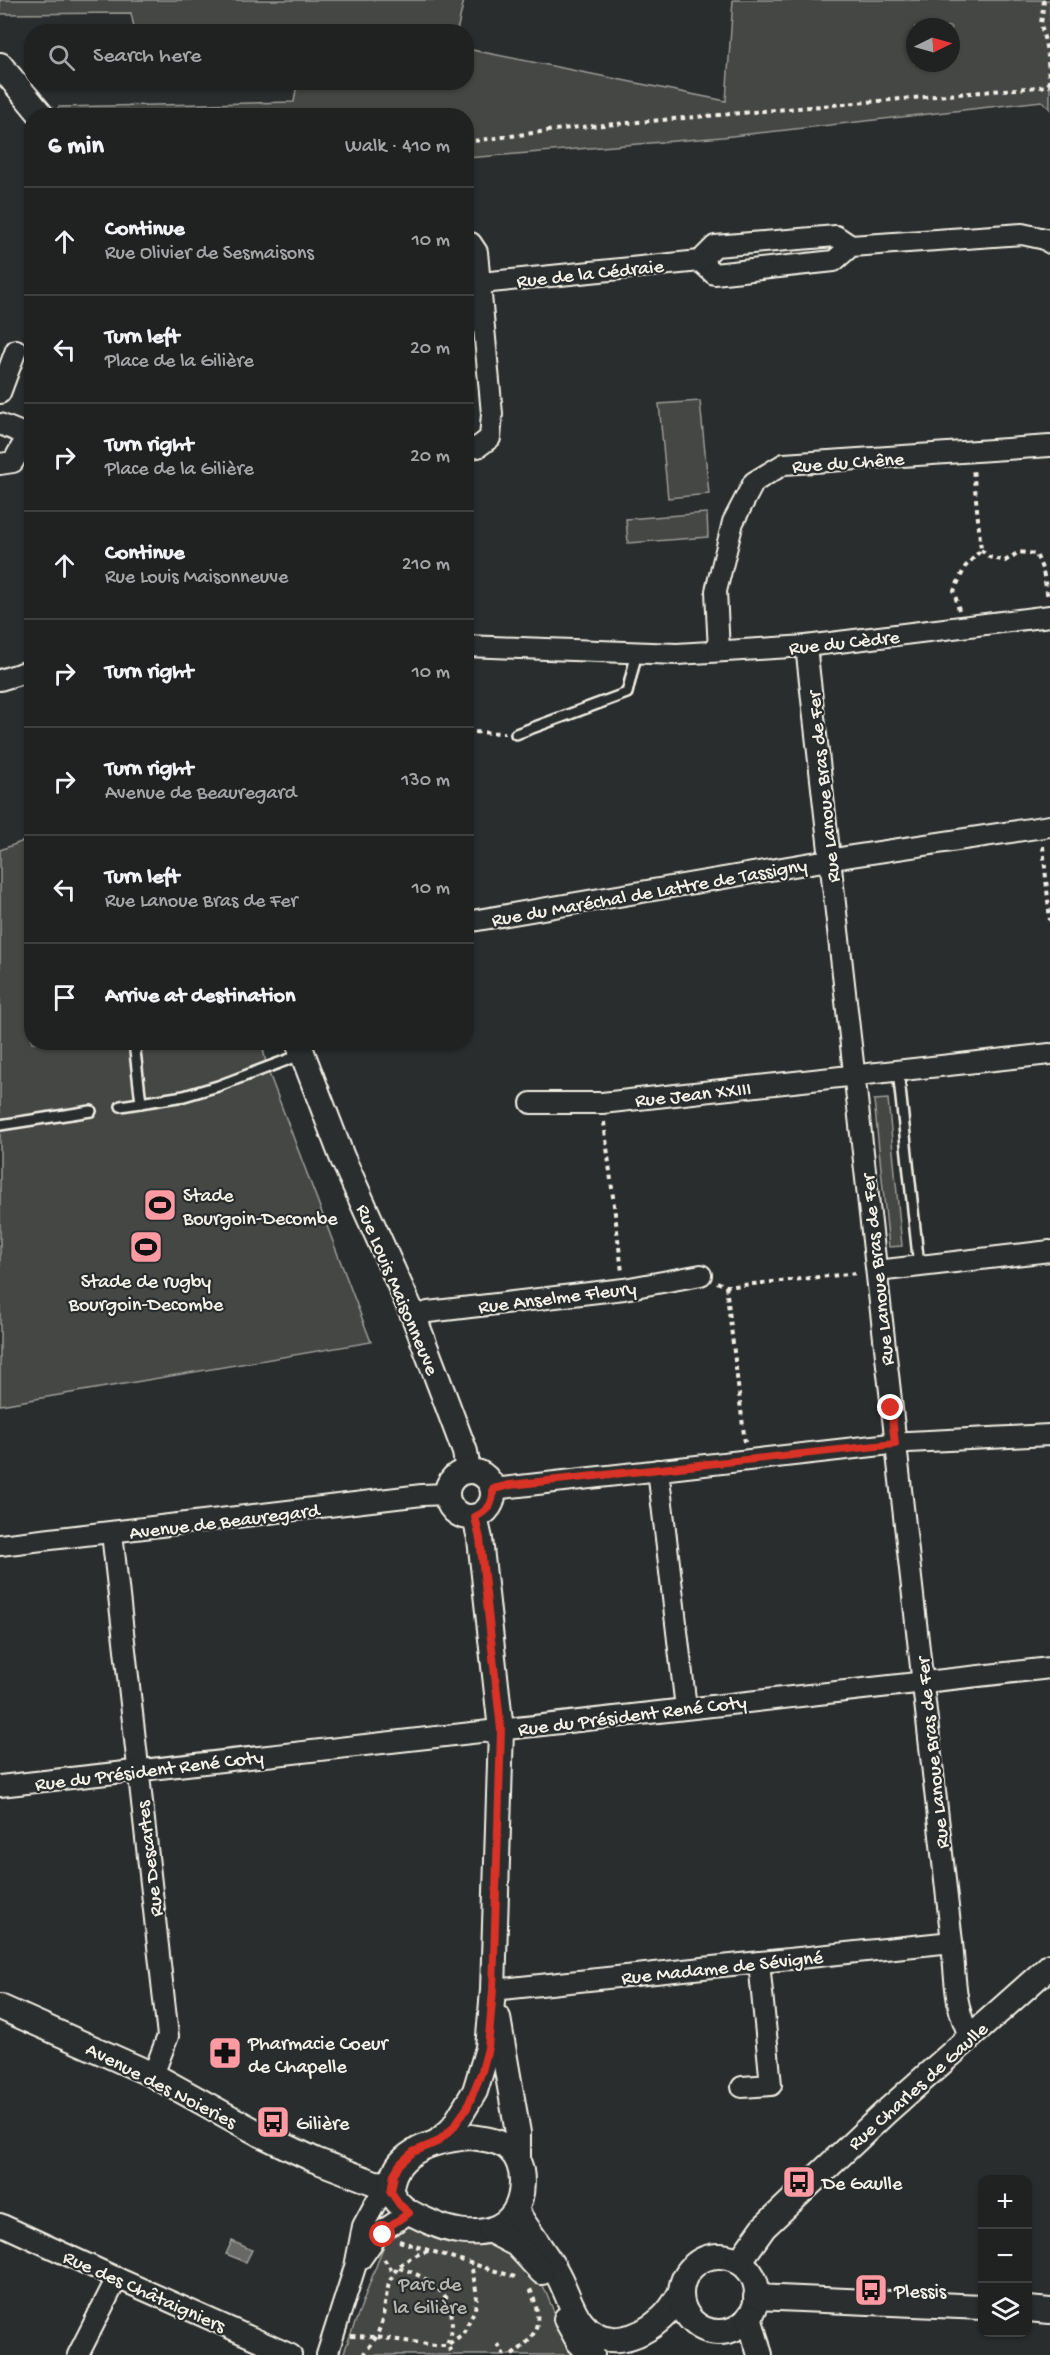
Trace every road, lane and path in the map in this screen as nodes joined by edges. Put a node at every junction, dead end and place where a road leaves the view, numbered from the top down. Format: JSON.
{"nodes":[{"id":1,"x":1044,"y":0,"type":"edge"},
{"id":2,"x":0,"y":65,"type":"edge"},
{"id":3,"x":1050,"y":86,"type":"edge"},
{"id":4,"x":35,"y":108,"type":"edge"},
{"id":5,"x":474,"y":141,"type":"edge"},
{"id":6,"x":1050,"y":243,"type":"edge"},
{"id":7,"x":851,"y":246,"type":"junction"},
{"id":8,"x":474,"y":248,"type":"edge"},
{"id":9,"x":700,"y":261,"type":"junction"},
{"id":10,"x":481,"y":283,"type":"junction"},
{"id":11,"x":16,"y":351,"type":"dead end"},
{"id":12,"x":0,"y":393,"type":"edge"},
{"id":13,"x":0,"y":424,"type":"edge"},
{"id":14,"x":24,"y":434,"type":"edge"},
{"id":15,"x":24,"y":445,"type":"edge"},
{"id":16,"x":1050,"y":446,"type":"edge"},
{"id":17,"x":474,"y":448,"type":"edge"},
{"id":18,"x":972,"y":452,"type":"junction"},
{"id":19,"x":0,"y":464,"type":"edge"},
{"id":20,"x":981,"y":550,"type":"junction"},
{"id":21,"x":1050,"y":607,"type":"edge"},
{"id":22,"x":1050,"y":616,"type":"edge"},
{"id":23,"x":962,"y":628,"type":"junction"},
{"id":24,"x":474,"y":646,"type":"edge"},
{"id":25,"x":806,"y":646,"type":"junction"},
{"id":26,"x":719,"y":651,"type":"junction"},
{"id":27,"x":638,"y":652,"type":"junction"},
{"id":28,"x":24,"y":672,"type":"edge"},
{"id":29,"x":0,"y":680,"type":"edge"},
{"id":30,"x":474,"y":732,"type":"edge"},
{"id":31,"x":516,"y":734,"type":"joint"},
{"id":32,"x":1045,"y":826,"type":"edge"},
{"id":33,"x":831,"y":860,"type":"junction"},
{"id":34,"x":474,"y":921,"type":"edge"},
{"id":35,"x":1050,"y":921,"type":"edge"},
{"id":36,"x":135,"y":1050,"type":"edge"},
{"id":37,"x":296,"y":1050,"type":"edge"},
{"id":38,"x":301,"y":1050,"type":"edge"},
{"id":39,"x":1050,"y":1054,"type":"edge"},
{"id":40,"x":898,"y":1070,"type":"junction"},
{"id":41,"x":855,"y":1075,"type":"junction"},
{"id":42,"x":141,"y":1103,"type":"junction"},
{"id":43,"x":531,"y":1103,"type":"dead end"},
{"id":44,"x":602,"y":1103,"type":"junction"},
{"id":45,"x":121,"y":1106,"type":"dead end"},
{"id":46,"x":91,"y":1111,"type":"dead end"},
{"id":47,"x":0,"y":1125,"type":"edge"},
{"id":48,"x":1050,"y":1251,"type":"edge"},
{"id":49,"x":919,"y":1266,"type":"junction"},
{"id":50,"x":877,"y":1271,"type":"junction"},
{"id":51,"x":701,"y":1275,"type":"joint"},
{"id":52,"x":726,"y":1286,"type":"junction"},
{"id":53,"x":624,"y":1289,"type":"junction"},
{"id":54,"x":414,"y":1317,"type":"junction"},
{"id":55,"x":1050,"y":1435,"type":"edge"},
{"id":56,"x":895,"y":1444,"type":"junction"},
{"id":57,"x":747,"y":1461,"type":"junction"},
{"id":58,"x":658,"y":1470,"type":"junction"},
{"id":59,"x":468,"y":1471,"type":"junction"},
{"id":60,"x":493,"y":1489,"type":"junction"},
{"id":61,"x":447,"y":1494,"type":"junction"},
{"id":62,"x":475,"y":1517,"type":"junction"},
{"id":63,"x":112,"y":1533,"type":"junction"},
{"id":64,"x":0,"y":1545,"type":"edge"},
{"id":65,"x":1050,"y":1668,"type":"edge"},
{"id":66,"x":923,"y":1682,"type":"junction"},
{"id":67,"x":686,"y":1708,"type":"junction"},
{"id":68,"x":501,"y":1730,"type":"junction"},
{"id":69,"x":137,"y":1770,"type":"junction"},
{"id":70,"x":0,"y":1786,"type":"edge"},
{"id":71,"x":952,"y":1942,"type":"junction"},
{"id":72,"x":759,"y":1962,"type":"junction"},
{"id":73,"x":1050,"y":1966,"type":"edge"},
{"id":74,"x":493,"y":1990,"type":"junction"},
{"id":75,"x":0,"y":2007,"type":"edge"},
{"id":76,"x":970,"y":2036,"type":"junction"},
{"id":77,"x":153,"y":2075,"type":"junction"},
{"id":78,"x":742,"y":2087,"type":"dead end"},
{"id":79,"x":437,"y":2142,"type":"junction"},
{"id":80,"x":518,"y":2158,"type":"junction"},
{"id":81,"x":391,"y":2188,"type":"junction"},
{"id":82,"x":516,"y":2211,"type":"junction"},
{"id":83,"x":409,"y":2213,"type":"junction"},
{"id":84,"x":0,"y":2224,"type":"edge"},
{"id":85,"x":491,"y":2230,"type":"junction"},
{"id":86,"x":379,"y":2233,"type":"junction"},
{"id":87,"x":428,"y":2251,"type":"junction"},
{"id":88,"x":739,"y":2262,"type":"junction"},
{"id":89,"x":471,"y":2264,"type":"junction"},
{"id":90,"x":355,"y":2267,"type":"junction"},
{"id":91,"x":398,"y":2268,"type":"junction"},
{"id":92,"x":117,"y":2278,"type":"junction"},
{"id":93,"x":520,"y":2280,"type":"dead end"},
{"id":94,"x":525,"y":2284,"type":"dead end"},
{"id":95,"x":681,"y":2292,"type":"junction"},
{"id":96,"x":752,"y":2307,"type":"junction"},
{"id":97,"x":978,"y":2307,"type":"edge"},
{"id":98,"x":1032,"y":2309,"type":"edge"},
{"id":99,"x":1050,"y":2311,"type":"edge"},
{"id":100,"x":692,"y":2320,"type":"junction"},
{"id":101,"x":725,"y":2331,"type":"junction"},
{"id":102,"x":376,"y":2337,"type":"junction"},
{"id":103,"x":447,"y":2344,"type":"junction"},
{"id":104,"x":498,"y":2344,"type":"dead end"},
{"id":105,"x":78,"y":2355,"type":"edge"},
{"id":106,"x":291,"y":2355,"type":"edge"},
{"id":107,"x":327,"y":2355,"type":"edge"},
{"id":108,"x":363,"y":2355,"type":"edge"},
{"id":109,"x":453,"y":2355,"type":"edge"},
{"id":110,"x":504,"y":2355,"type":"edge"},
{"id":111,"x":512,"y":2355,"type":"edge"},
{"id":112,"x":592,"y":2355,"type":"edge"},
{"id":113,"x":634,"y":2355,"type":"edge"},
{"id":114,"x":753,"y":2355,"type":"edge"},
{"id":115,"x":760,"y":2355,"type":"edge"}],
"edges":[{"from":1,"to":3,"type":"path"},
{"from":2,"to":4,"type":"street"},
{"from":3,"to":5,"type":"path"},
{"from":6,"to":7,"type":"street","name":"Rue de la Cédraie"},
{"from":7,"to":9,"type":"street","name":"Rue de la Cédraie"},
{"from":7,"to":9,"type":"street","name":"Rue de la Cédraie"},
{"from":8,"to":10,"type":"street"},
{"from":9,"to":10,"type":"street","name":"Rue de la Cédraie"},
{"from":10,"to":17,"type":"street"},
{"from":11,"to":12,"type":"street"},
{"from":13,"to":14,"type":"street"},
{"from":15,"to":19,"type":"street"},
{"from":16,"to":18,"type":"street","name":"Rue du Chêne"},
{"from":18,"to":20,"type":"path"},
{"from":18,"to":26,"type":"street","name":"Rue du Chêne"},
{"from":20,"to":21,"type":"path"},
{"from":20,"to":23,"type":"path"},
{"from":22,"to":23,"type":"street","name":"Rue du Cèdre"},
{"from":23,"to":25,"type":"street","name":"Rue du Cèdre"},
{"from":24,"to":27,"type":"street","name":"Rue du Cèdre"},
{"from":25,"to":26,"type":"street","name":"Rue du Cèdre"},
{"from":25,"to":33,"type":"street","name":"Rue Lanoue Bras de Fer"},
{"from":26,"to":27,"type":"street","name":"Rue du Cèdre"},
{"from":27,"to":31,"type":"lane"},
{"from":28,"to":29,"type":"street"},
{"from":30,"to":31,"type":"path"},
{"from":32,"to":33,"type":"street","name":"Rue du Maréchal de Lattre de Tassigny"},
{"from":32,"to":35,"type":"path"},
{"from":33,"to":34,"type":"street","name":"Rue du Maréchal de Lattre de Tassigny"},
{"from":33,"to":41,"type":"street","name":"Rue Lanoue Bras de Fer"},
{"from":36,"to":42,"type":"lane"},
{"from":37,"to":42,"type":"lane"},
{"from":38,"to":54,"type":"street","name":"Rue Louis Maisonneuve"},
{"from":39,"to":40,"type":"street","name":"Rue Jean XXIII"},
{"from":40,"to":41,"type":"street","name":"Rue Jean XXIII"},
{"from":40,"to":49,"type":"lane"},
{"from":41,"to":44,"type":"street","name":"Rue Jean XXIII"},
{"from":41,"to":50,"type":"street","name":"Rue Lanoue Bras de Fer"},
{"from":42,"to":45,"type":"lane"},
{"from":43,"to":44,"type":"street","name":"Rue Jean XXIII"},
{"from":44,"to":53,"type":"path"},
{"from":46,"to":47,"type":"lane"},
{"from":48,"to":49,"type":"street"},
{"from":49,"to":50,"type":"street"},
{"from":50,"to":52,"type":"path"},
{"from":50,"to":56,"type":"street","name":"Rue Lanoue Bras de Fer"},
{"from":51,"to":52,"type":"path"},
{"from":51,"to":53,"type":"street","name":"Rue Anselme Fleury"},
{"from":52,"to":57,"type":"path"},
{"from":53,"to":54,"type":"street","name":"Rue Anselme Fleury"},
{"from":54,"to":59,"type":"street","name":"Rue Louis Maisonneuve"},
{"from":55,"to":56,"type":"street"},
{"from":56,"to":57,"type":"street"},
{"from":56,"to":66,"type":"street","name":"Rue Lanoue Bras de Fer"},
{"from":57,"to":58,"type":"street"},
{"from":58,"to":60,"type":"street"},
{"from":58,"to":67,"type":"street"},
{"from":59,"to":60,"type":"street"},
{"from":59,"to":61,"type":"street"},
{"from":60,"to":62,"type":"street"},
{"from":61,"to":62,"type":"street"},
{"from":61,"to":63,"type":"street","name":"Avenue de Beauregard"},
{"from":62,"to":68,"type":"street"},
{"from":63,"to":64,"type":"street","name":"Avenue de Beauregard"},
{"from":63,"to":69,"type":"street","name":"Rue Descartes"},
{"from":65,"to":66,"type":"street","name":"Rue du Président René Coty"},
{"from":66,"to":67,"type":"street","name":"Rue du Président René Coty"},
{"from":66,"to":71,"type":"street","name":"Rue Lanoue Bras de Fer"},
{"from":67,"to":68,"type":"street","name":"Rue du Président René Coty"},
{"from":68,"to":69,"type":"street","name":"Rue du Président René Coty"},
{"from":68,"to":74,"type":"street"},
{"from":69,"to":70,"type":"street","name":"Rue du Président René Coty"},
{"from":69,"to":77,"type":"street","name":"Rue Descartes"},
{"from":71,"to":72,"type":"street","name":"Rue Madame de Sévigné"},
{"from":71,"to":76,"type":"street","name":"Rue Lanoue Bras de Fer"},
{"from":72,"to":74,"type":"street","name":"Rue Madame de Sévigné"},
{"from":72,"to":78,"type":"street"},
{"from":73,"to":76,"type":"street","name":"Rue Charles de Gaulle"},
{"from":74,"to":79,"type":"street"},
{"from":74,"to":80,"type":"street"},
{"from":75,"to":77,"type":"street","name":"Avenue des Noieries"},
{"from":76,"to":88,"type":"street","name":"Rue Charles de Gaulle"},
{"from":77,"to":81,"type":"street","name":"Avenue des Noieries"},
{"from":79,"to":80,"type":"street"},
{"from":79,"to":81,"type":"street"},
{"from":80,"to":82,"type":"street"},
{"from":81,"to":83,"type":"street"},
{"from":81,"to":90,"type":"street"},
{"from":82,"to":85,"type":"street"},
{"from":82,"to":95,"type":"street"},
{"from":83,"to":85,"type":"street"},
{"from":83,"to":86,"type":"street"},
{"from":84,"to":92,"type":"street","name":"Rue des Châtaigniers"},
{"from":85,"to":112,"type":"street"},
{"from":86,"to":87,"type":"path"},
{"from":86,"to":90,"type":"street"},
{"from":87,"to":89,"type":"path"},
{"from":87,"to":91,"type":"path"},
{"from":88,"to":95,"type":"street"},
{"from":88,"to":96,"type":"street"},
{"from":89,"to":93,"type":"path"},
{"from":89,"to":103,"type":"path"},
{"from":90,"to":107,"type":"street"},
{"from":91,"to":102,"type":"path"},
{"from":91,"to":103,"type":"path"},
{"from":92,"to":105,"type":"street"},
{"from":92,"to":106,"type":"street","name":"Rue des Châtaigniers"},
{"from":94,"to":111,"type":"path"},
{"from":95,"to":100,"type":"street"},
{"from":96,"to":97,"type":"street"},
{"from":96,"to":101,"type":"street"},
{"from":96,"to":115,"type":"street"},
{"from":98,"to":99,"type":"street"},
{"from":100,"to":101,"type":"street"},
{"from":100,"to":113,"type":"street"},
{"from":101,"to":114,"type":"street"},
{"from":102,"to":103,"type":"path"},
{"from":102,"to":108,"type":"path"},
{"from":103,"to":109,"type":"path"},
{"from":104,"to":110,"type":"path"}]}
